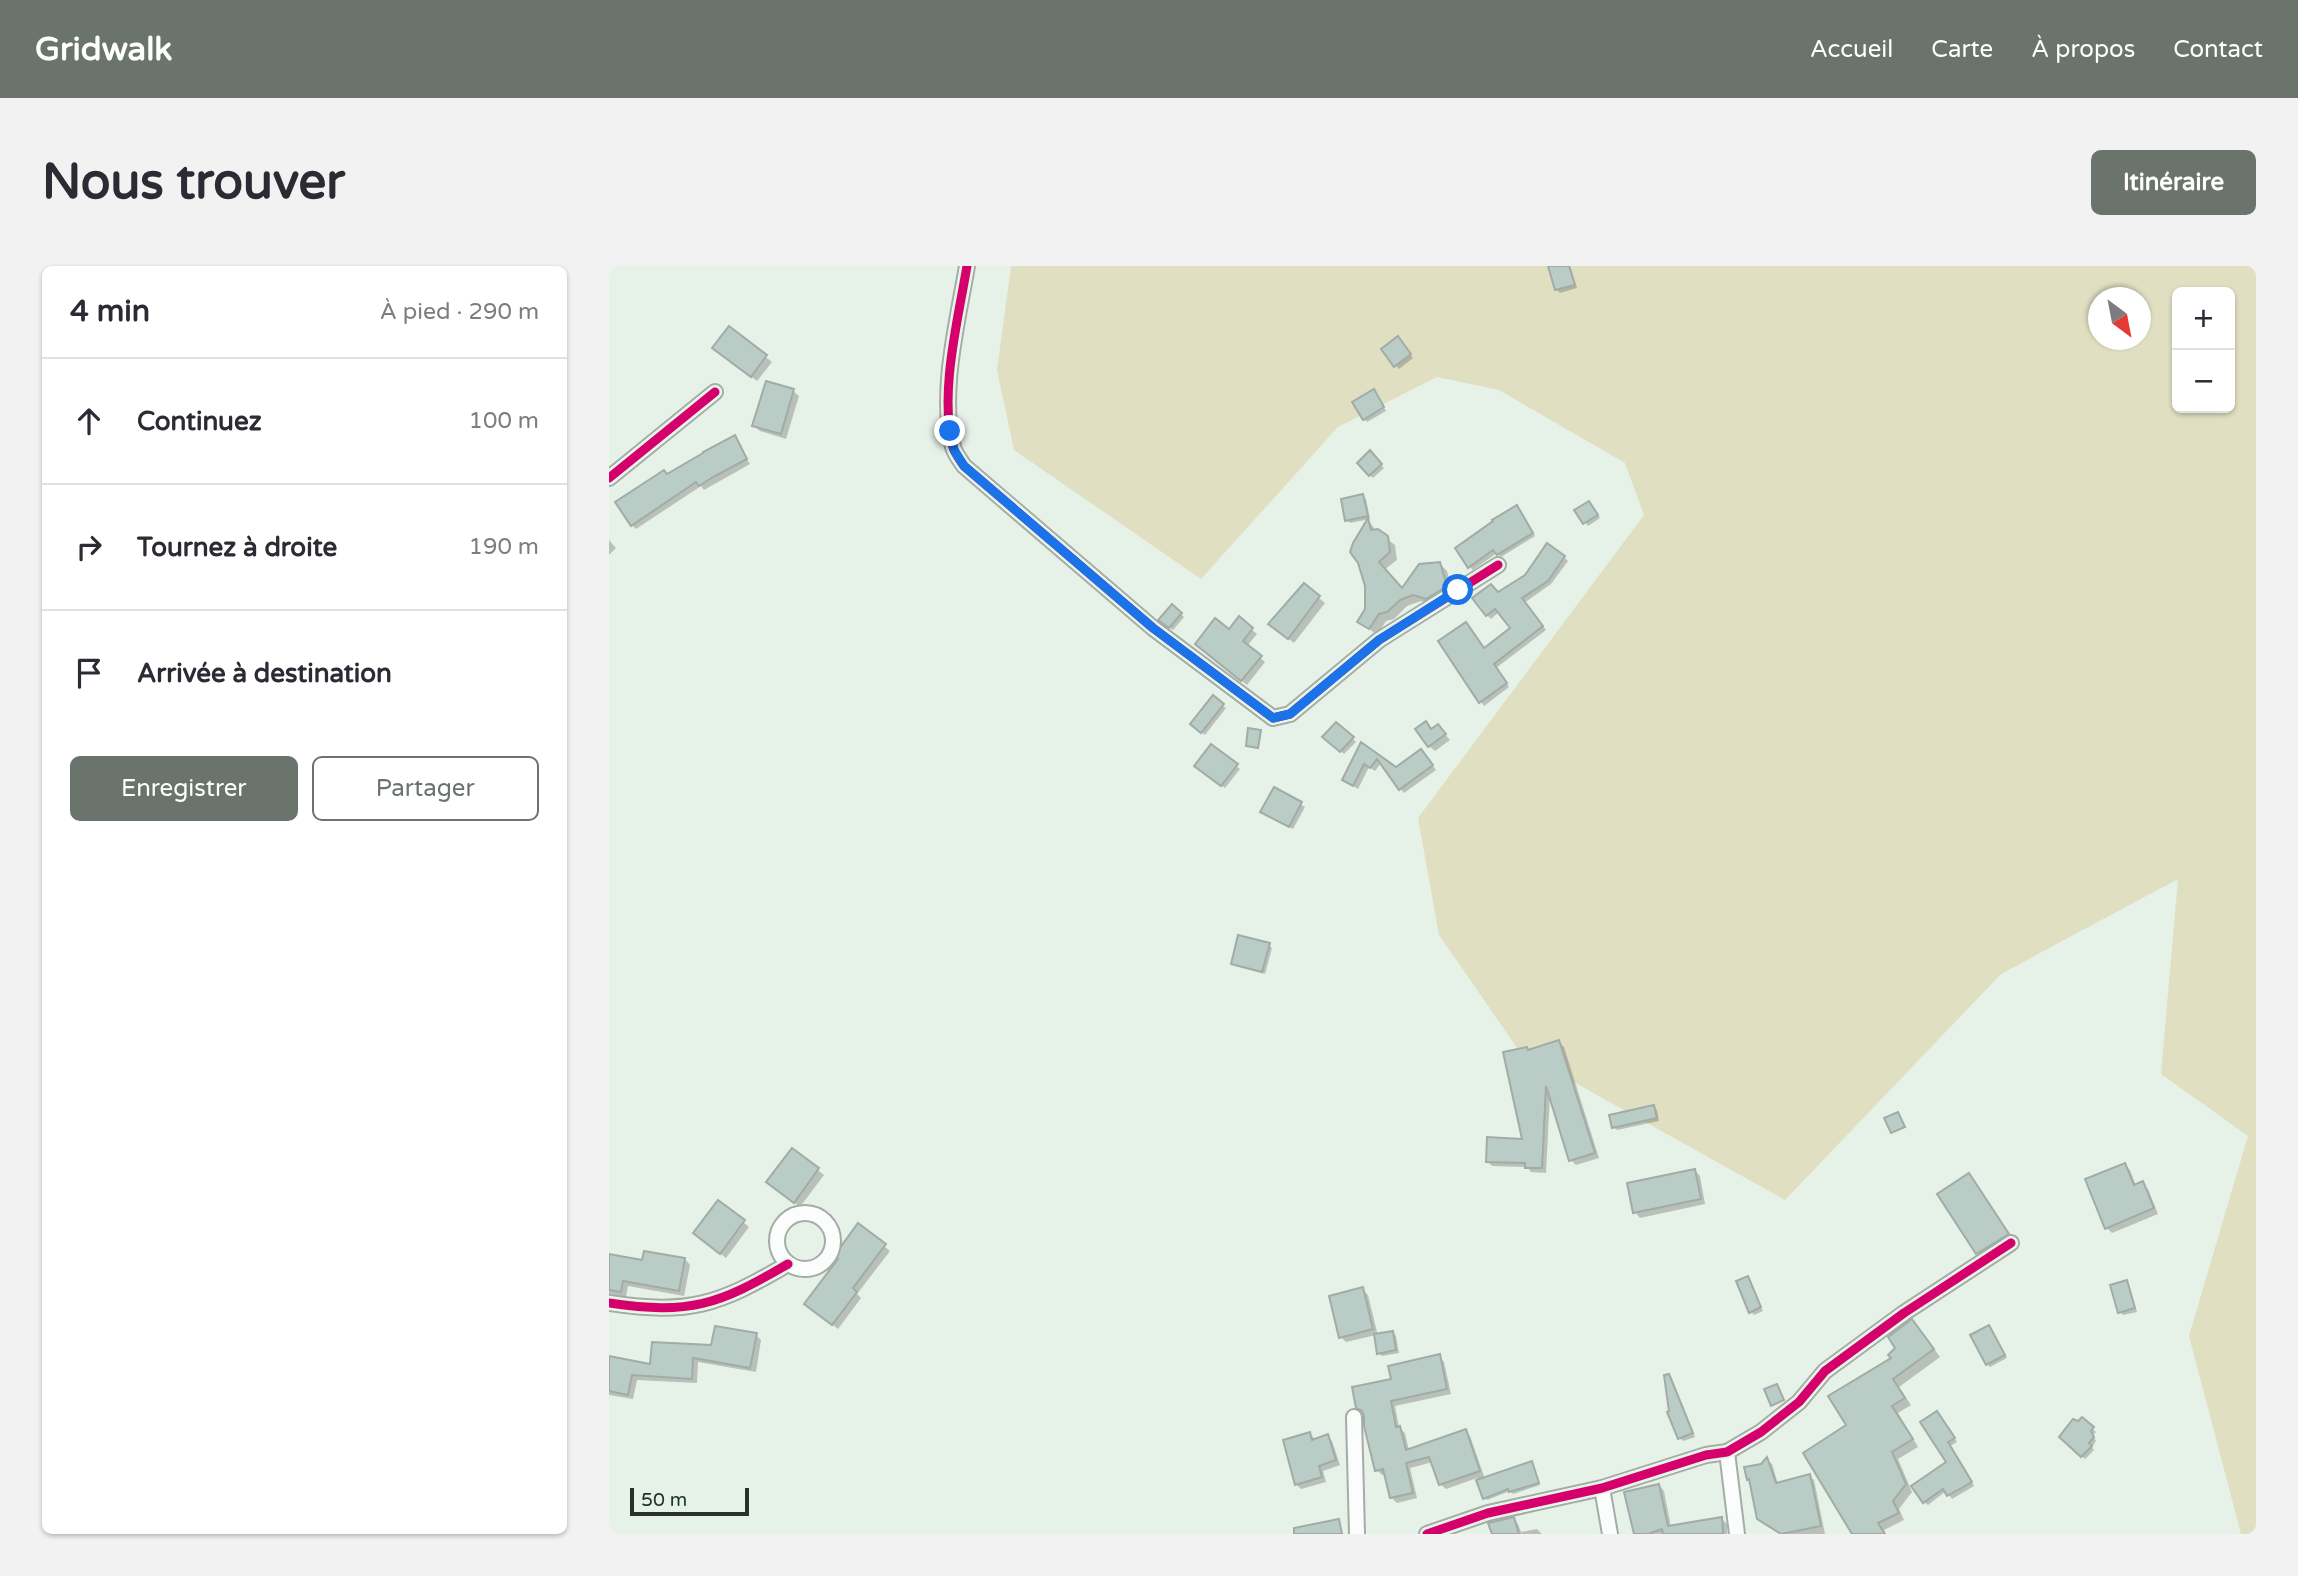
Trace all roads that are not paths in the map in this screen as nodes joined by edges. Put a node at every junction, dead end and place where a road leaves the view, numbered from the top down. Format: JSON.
{"nodes":[{"id":1,"x":967,"y":266,"type":"edge"},
{"id":2,"x":715,"y":392,"type":"dead end"},
{"id":3,"x":609,"y":478,"type":"edge"},
{"id":4,"x":1498,"y":565,"type":"dead end"},
{"id":5,"x":2011,"y":1243,"type":"dead end"},
{"id":6,"x":788,"y":1264,"type":"dead end"},
{"id":7,"x":609,"y":1303,"type":"edge"},
{"id":8,"x":1355,"y":1417,"type":"dead end"},
{"id":9,"x":1727,"y":1452,"type":"junction"},
{"id":10,"x":1602,"y":1488,"type":"junction"},
{"id":11,"x":1357,"y":1534,"type":"edge"},
{"id":12,"x":1427,"y":1534,"type":"edge"},
{"id":13,"x":1610,"y":1534,"type":"edge"},
{"id":14,"x":1737,"y":1534,"type":"edge"}],
"edges":[{"from":1,"to":4,"type":"street"},
{"from":2,"to":3,"type":"street"},
{"from":5,"to":9,"type":"street"},
{"from":6,"to":7,"type":"street"},
{"from":8,"to":11,"type":"street"},
{"from":9,"to":10,"type":"street"},
{"from":9,"to":14,"type":"street"},
{"from":10,"to":12,"type":"street"},
{"from":10,"to":13,"type":"street"}]}
